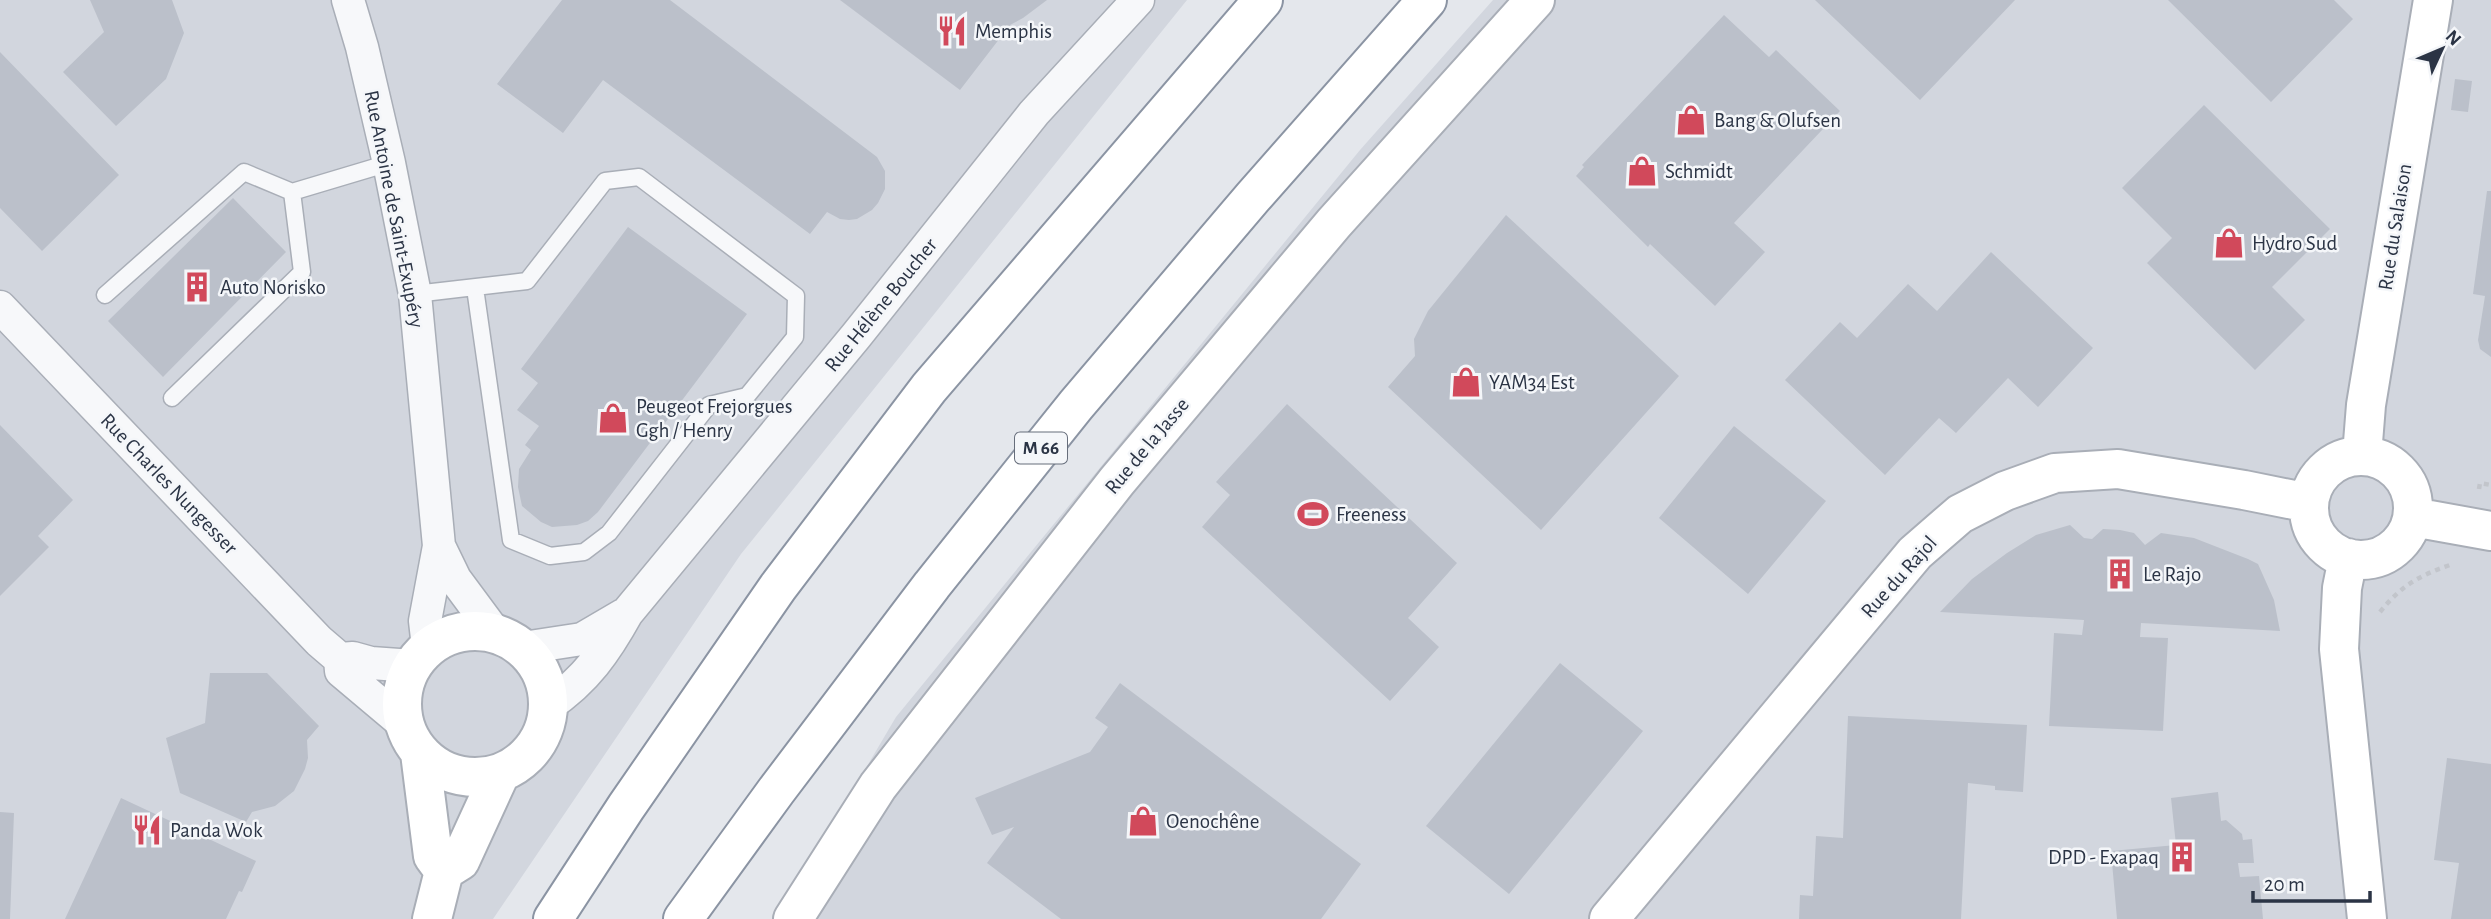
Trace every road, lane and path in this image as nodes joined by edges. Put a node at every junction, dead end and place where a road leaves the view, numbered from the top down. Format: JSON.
{"nodes":[{"id":1,"x":348,"y":0,"type":"edge"},
{"id":2,"x":1138,"y":0,"type":"edge"},
{"id":3,"x":1262,"y":0,"type":"edge"},
{"id":4,"x":1427,"y":0,"type":"edge"},
{"id":5,"x":1535,"y":0,"type":"edge"},
{"id":6,"x":2434,"y":0,"type":"edge"},
{"id":7,"x":389,"y":163,"type":"junction"},
{"id":8,"x":292,"y":192,"type":"junction"},
{"id":9,"x":475,"y":288,"type":"junction"},
{"id":10,"x":105,"y":295,"type":"dead end"},
{"id":11,"x":415,"y":295,"type":"junction"},
{"id":12,"x":0,"y":307,"type":"edge"},
{"id":13,"x":172,"y":398,"type":"dead end"},
{"id":14,"x":2362,"y":455,"type":"junction"},
{"id":15,"x":2491,"y":485,"type":"edge"},
{"id":16,"x":2309,"y":503,"type":"junction"},
{"id":17,"x":2413,"y":517,"type":"junction"},
{"id":18,"x":2481,"y":529,"type":"edge"},
{"id":19,"x":439,"y":546,"type":"junction"},
{"id":20,"x":2348,"y":558,"type":"junction"},
{"id":21,"x":627,"y":612,"type":"junction"},
{"id":22,"x":2377,"y":624,"type":"dead end"},
{"id":23,"x":509,"y":640,"type":"junction"},
{"id":24,"x":420,"y":657,"type":"junction"},
{"id":25,"x":340,"y":659,"type":"junction"},
{"id":26,"x":549,"y":705,"type":"junction"},
{"id":27,"x":412,"y":738,"type":"junction"},
{"id":28,"x":500,"y":774,"type":"junction"},
{"id":29,"x":444,"y":871,"type":"junction"},
{"id":30,"x":432,"y":919,"type":"edge"},
{"id":31,"x":553,"y":919,"type":"edge"},
{"id":32,"x":683,"y":919,"type":"edge"},
{"id":33,"x":793,"y":919,"type":"edge"},
{"id":34,"x":1609,"y":919,"type":"edge"},
{"id":35,"x":2367,"y":919,"type":"edge"}],
"edges":[{"from":1,"to":7,"type":"street","name":"Rue Antoine de Saint-Exupéry"},
{"from":2,"to":21,"type":"street","name":"Rue Hélène Boucher"},
{"from":3,"to":31,"type":"main road"},
{"from":4,"to":32,"type":"main road","number":"M 66"},
{"from":5,"to":33,"type":"main road","name":"Rue de la Jasse"},
{"from":6,"to":14,"type":"main road","name":"Rue du Salaison"},
{"from":7,"to":8,"type":"lane"},
{"from":7,"to":11,"type":"street","name":"Rue Antoine de Saint-Exupéry"},
{"from":8,"to":10,"type":"lane"},
{"from":8,"to":13,"type":"lane"},
{"from":9,"to":9,"type":"lane"},
{"from":9,"to":11,"type":"lane"},
{"from":11,"to":19,"type":"street","name":"Rue Antoine de Saint-Exupéry"},
{"from":12,"to":25,"type":"street","name":"Rue Charles Nungesser"},
{"from":14,"to":16,"type":"main road"},
{"from":14,"to":17,"type":"main road"},
{"from":15,"to":18,"type":"path"},
{"from":16,"to":20,"type":"main road"},
{"from":16,"to":34,"type":"main road","name":"Rue du Rajol"},
{"from":17,"to":18,"type":"main road"},
{"from":17,"to":20,"type":"main road"},
{"from":18,"to":22,"type":"path"},
{"from":19,"to":23,"type":"street","name":"Rue Antoine de Saint-Exupéry"},
{"from":19,"to":24,"type":"street","name":"Rue Antoine de Saint-Exupéry"},
{"from":20,"to":35,"type":"main road"},
{"from":21,"to":23,"type":"street","name":"Rue Hélène Boucher"},
{"from":21,"to":26,"type":"street","name":"Rue Hélène Boucher"},
{"from":23,"to":24,"type":"main road"},
{"from":23,"to":26,"type":"main road"},
{"from":24,"to":25,"type":"street"},
{"from":24,"to":27,"type":"main road"},
{"from":25,"to":27,"type":"street","name":"Rue Charles Nungesser"},
{"from":26,"to":28,"type":"main road"},
{"from":27,"to":28,"type":"main road"},
{"from":27,"to":29,"type":"main road"},
{"from":28,"to":29,"type":"main road"},
{"from":29,"to":30,"type":"main road"}]}
